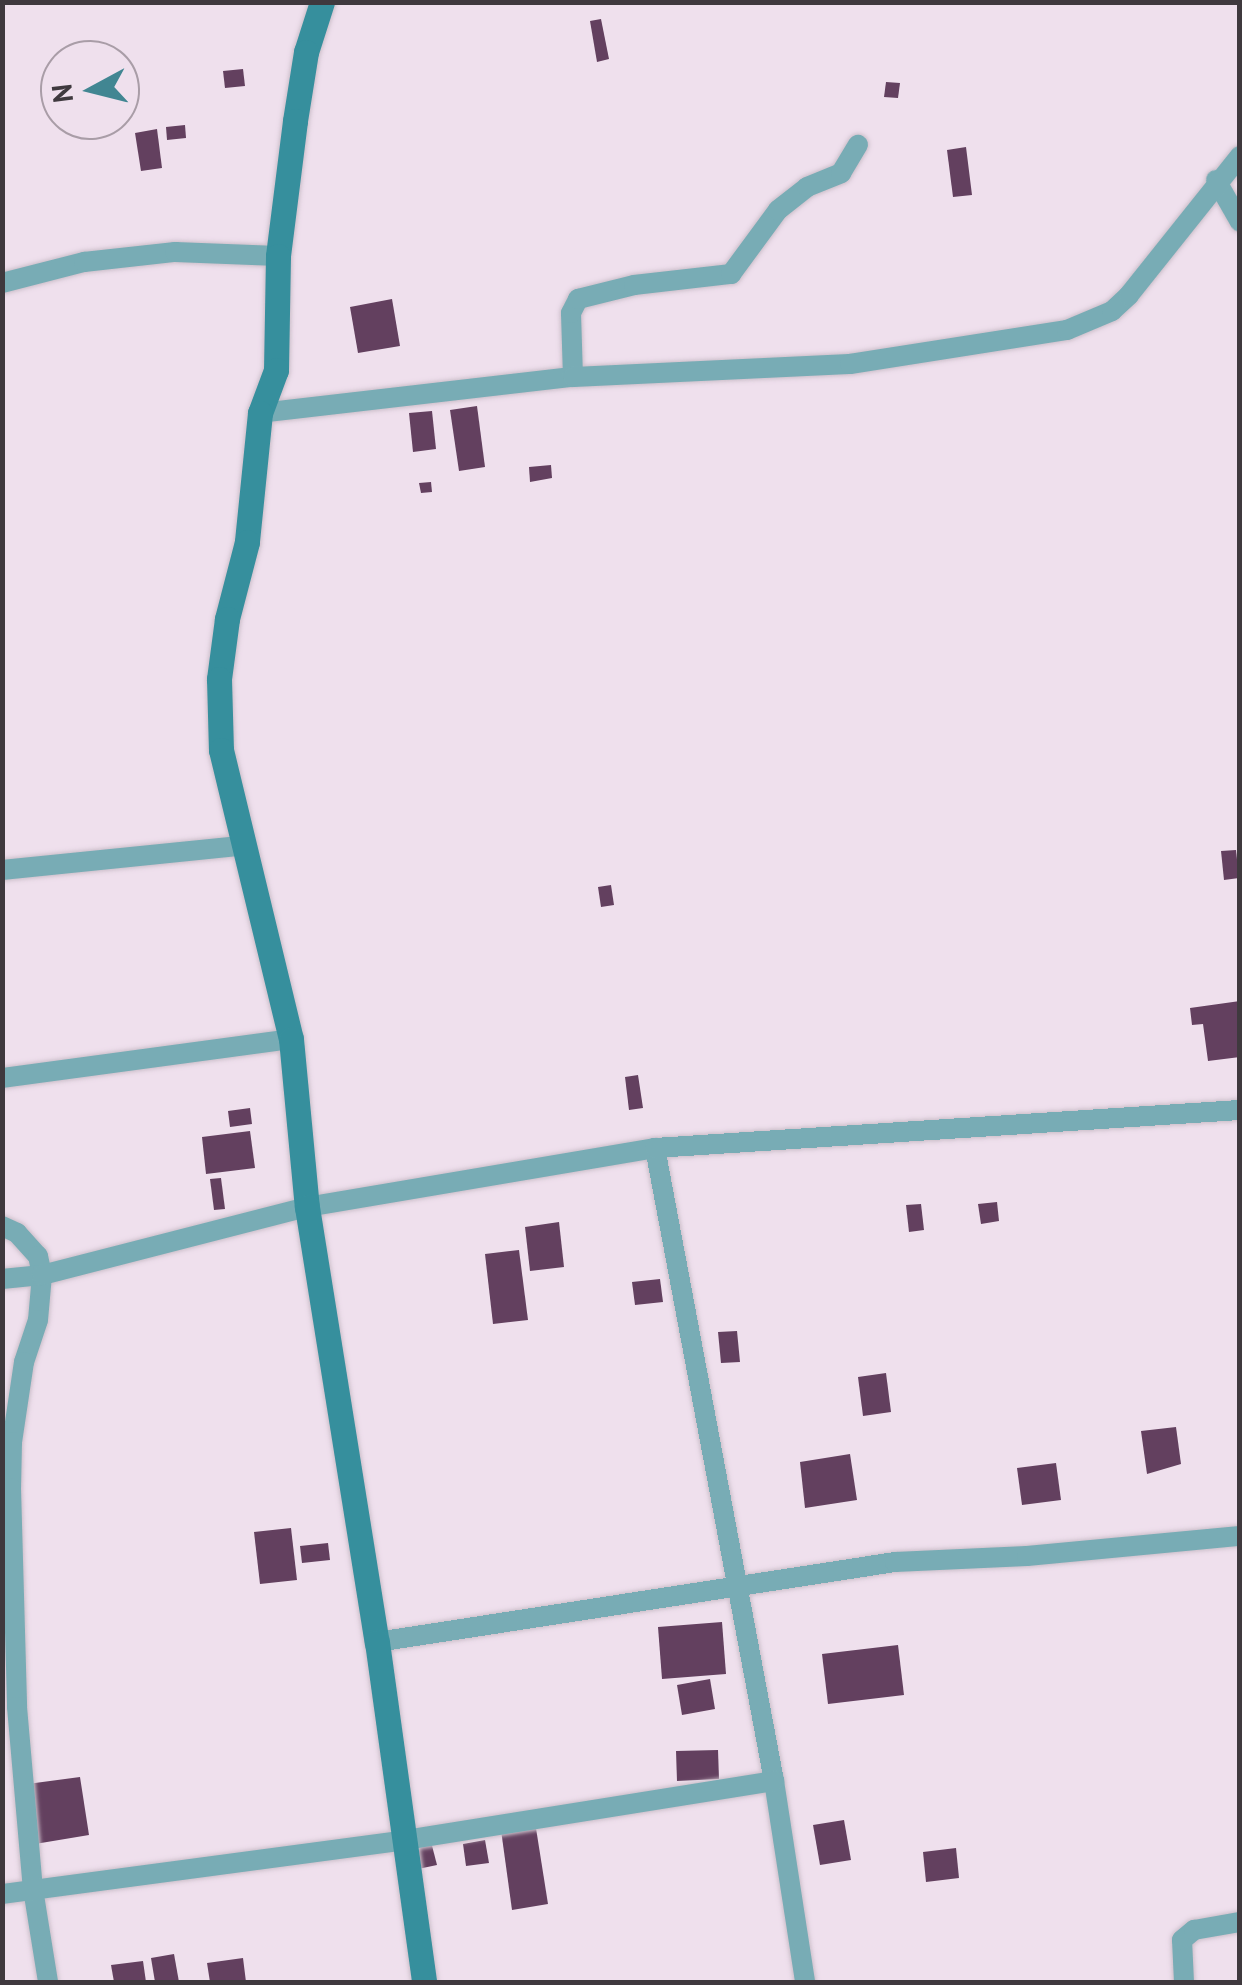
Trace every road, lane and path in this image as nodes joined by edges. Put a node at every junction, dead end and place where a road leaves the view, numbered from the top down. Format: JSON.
{"nodes":[{"id":1,"x":322,"y":2,"type":"edge"},
{"id":2,"x":858,"y":145,"type":"dead end"},
{"id":3,"x":1240,"y":156,"type":"edge"},
{"id":4,"x":1216,"y":180,"type":"junction"},
{"id":5,"x":1240,"y":222,"type":"edge"},
{"id":6,"x":278,"y":256,"type":"junction"},
{"id":7,"x":2,"y":283,"type":"edge"},
{"id":8,"x":572,"y":377,"type":"junction"},
{"id":9,"x":260,"y":413,"type":"junction"},
{"id":10,"x":240,"y":846,"type":"junction"},
{"id":11,"x":2,"y":870,"type":"edge"},
{"id":12,"x":291,"y":1039,"type":"junction"},
{"id":13,"x":2,"y":1078,"type":"edge"},
{"id":14,"x":1240,"y":1110,"type":"edge"},
{"id":15,"x":655,"y":1148,"type":"junction"},
{"id":16,"x":307,"y":1207,"type":"junction"},
{"id":17,"x":2,"y":1226,"type":"edge"},
{"id":18,"x":42,"y":1275,"type":"junction"},
{"id":19,"x":2,"y":1280,"type":"edge"},
{"id":20,"x":1240,"y":1536,"type":"edge"},
{"id":21,"x":738,"y":1586,"type":"junction"},
{"id":22,"x":376,"y":1642,"type":"junction"},
{"id":23,"x":774,"y":1781,"type":"junction"},
{"id":24,"x":405,"y":1840,"type":"junction"},
{"id":25,"x":33,"y":1889,"type":"junction"},
{"id":26,"x":2,"y":1894,"type":"edge"},
{"id":27,"x":1240,"y":1922,"type":"edge"},
{"id":28,"x":48,"y":1982,"type":"edge"},
{"id":29,"x":424,"y":1982,"type":"edge"},
{"id":30,"x":805,"y":1982,"type":"edge"},
{"id":31,"x":1184,"y":1982,"type":"edge"}],
"edges":[{"from":1,"to":6,"type":"street"},
{"from":2,"to":8,"type":"street"},
{"from":3,"to":4,"type":"street"},
{"from":4,"to":5,"type":"street"},
{"from":4,"to":8,"type":"street"},
{"from":6,"to":7,"type":"street"},
{"from":6,"to":9,"type":"street"},
{"from":8,"to":9,"type":"street"},
{"from":9,"to":10,"type":"street"},
{"from":10,"to":11,"type":"street"},
{"from":10,"to":12,"type":"street"},
{"from":12,"to":13,"type":"street"},
{"from":12,"to":16,"type":"street"},
{"from":14,"to":15,"type":"street"},
{"from":15,"to":16,"type":"street"},
{"from":15,"to":21,"type":"street"},
{"from":16,"to":18,"type":"street"},
{"from":16,"to":22,"type":"street"},
{"from":17,"to":18,"type":"street"},
{"from":18,"to":19,"type":"street"},
{"from":18,"to":25,"type":"street"},
{"from":20,"to":21,"type":"street"},
{"from":21,"to":22,"type":"street"},
{"from":21,"to":23,"type":"street"},
{"from":22,"to":24,"type":"street"},
{"from":23,"to":24,"type":"street"},
{"from":23,"to":30,"type":"street"},
{"from":24,"to":25,"type":"street"},
{"from":24,"to":29,"type":"street"},
{"from":25,"to":26,"type":"street"},
{"from":25,"to":28,"type":"street"},
{"from":27,"to":31,"type":"street"}]}
